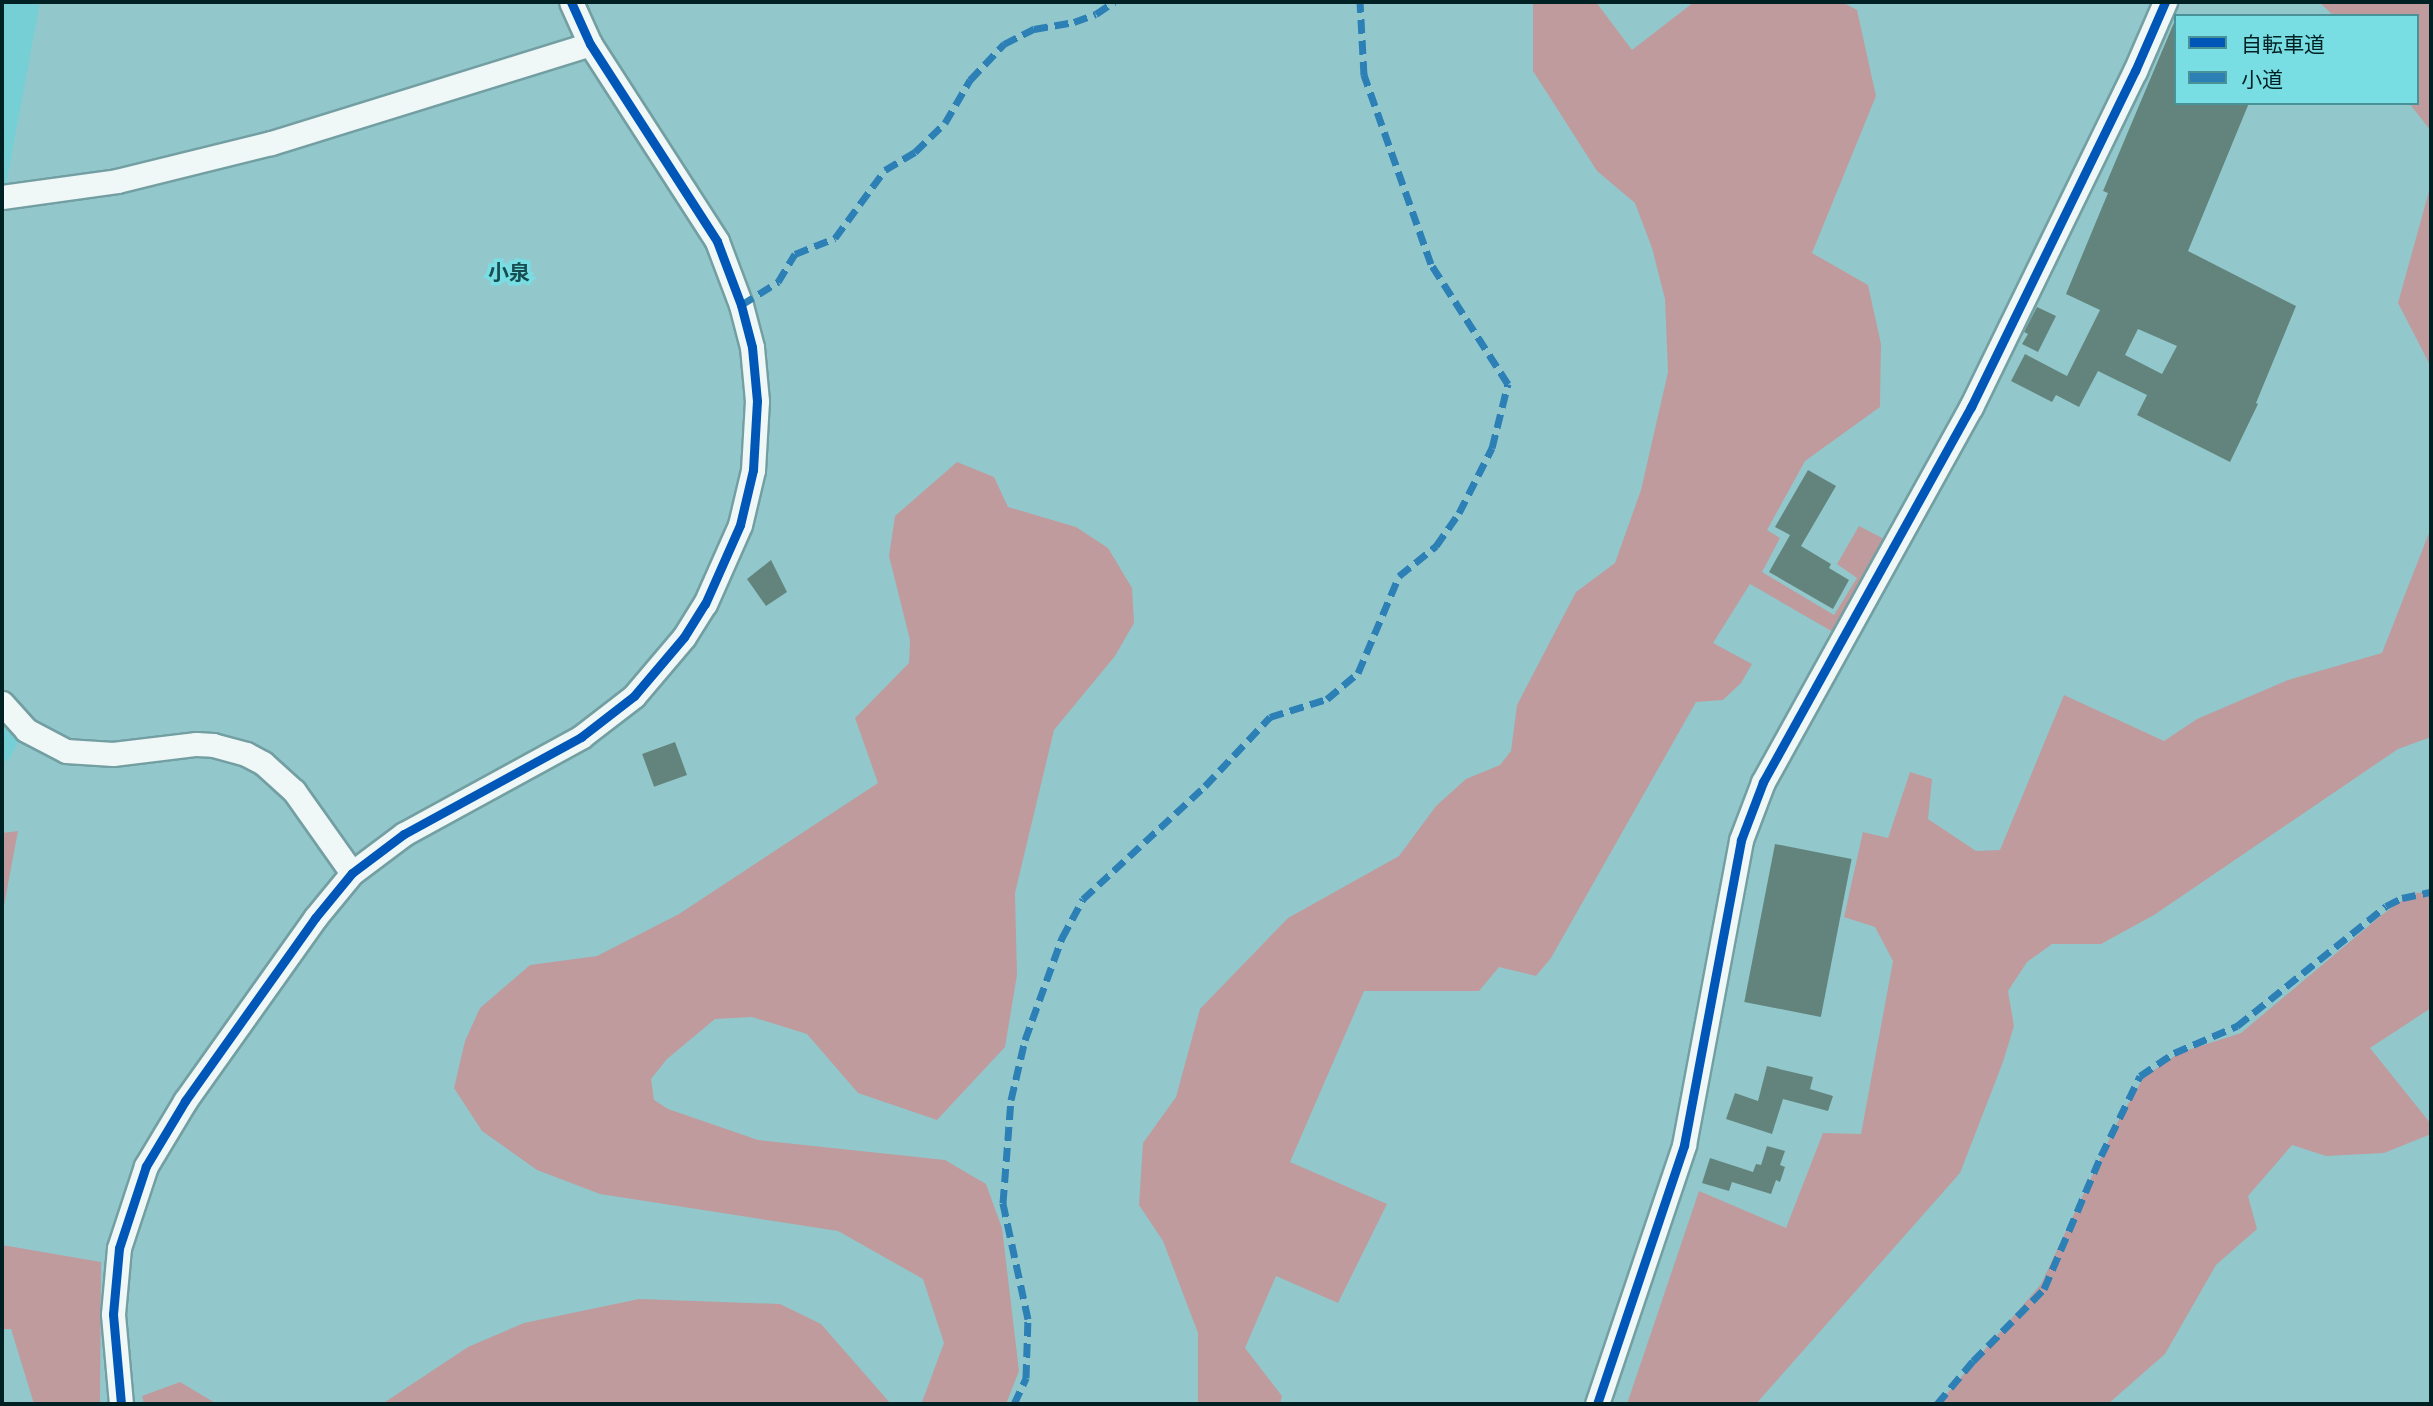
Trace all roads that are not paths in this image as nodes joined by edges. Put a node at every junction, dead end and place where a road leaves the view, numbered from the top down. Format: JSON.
{"nodes":[{"id":1,"x":571,"y":2,"type":"edge"},
{"id":2,"x":2165,"y":2,"type":"edge"},
{"id":3,"x":590,"y":44,"type":"junction"},
{"id":4,"x":2,"y":197,"type":"edge"},
{"id":5,"x":2,"y":703,"type":"edge"},
{"id":6,"x":352,"y":873,"type":"junction"},
{"id":7,"x":121,"y":1404,"type":"edge"},
{"id":8,"x":1597,"y":1404,"type":"edge"}],
"edges":[{"from":1,"to":3,"type":"street"},
{"from":2,"to":8,"type":"street"},
{"from":3,"to":4,"type":"street"},
{"from":3,"to":6,"type":"street"},
{"from":5,"to":6,"type":"street"},
{"from":6,"to":7,"type":"street"}]}
